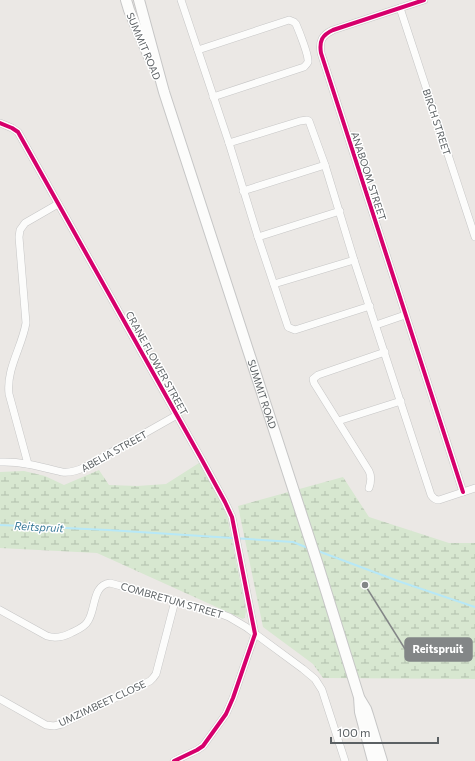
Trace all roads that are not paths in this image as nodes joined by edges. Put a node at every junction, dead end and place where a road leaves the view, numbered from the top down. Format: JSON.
{"nodes":[{"id":1,"x":126,"y":0,"type":"edge"},
{"id":2,"x":139,"y":0,"type":"edge"},
{"id":3,"x":181,"y":0,"type":"edge"},
{"id":4,"x":424,"y":0,"type":"edge"},
{"id":5,"x":400,"y":8,"type":"junction"},
{"id":6,"x":198,"y":50,"type":"junction"},
{"id":7,"x":164,"y":92,"type":"junction"},
{"id":8,"x":213,"y":97,"type":"junction"},
{"id":9,"x":0,"y":123,"type":"edge"},
{"id":10,"x":229,"y":143,"type":"junction"},
{"id":11,"x":325,"y":165,"type":"junction"},
{"id":12,"x":244,"y":191,"type":"junction"},
{"id":13,"x":58,"y":204,"type":"junction"},
{"id":14,"x":340,"y":211,"type":"junction"},
{"id":15,"x":258,"y":237,"type":"junction"},
{"id":16,"x":475,"y":237,"type":"edge"},
{"id":17,"x":354,"y":260,"type":"junction"},
{"id":18,"x":274,"y":284,"type":"junction"},
{"id":19,"x":370,"y":306,"type":"junction"},
{"id":20,"x":405,"y":315,"type":"junction"},
{"id":21,"x":376,"y":324,"type":"junction"},
{"id":22,"x":385,"y":352,"type":"junction"},
{"id":23,"x":401,"y":401,"type":"junction"},
{"id":24,"x":177,"y":415,"type":"junction"},
{"id":25,"x":338,"y":421,"type":"junction"},
{"id":26,"x":0,"y":462,"type":"edge"},
{"id":27,"x":28,"y":464,"type":"junction"},
{"id":28,"x":369,"y":488,"type":"dead end"},
{"id":29,"x":475,"y":488,"type":"edge"},
{"id":30,"x":463,"y":492,"type":"junction"},
{"id":31,"x":175,"y":601,"type":"junction"},
{"id":32,"x":0,"y":610,"type":"edge"},
{"id":33,"x":255,"y":634,"type":"junction"},
{"id":34,"x":359,"y":697,"type":"junction"},
{"id":35,"x":0,"y":699,"type":"edge"},
{"id":36,"x":174,"y":761,"type":"edge"},
{"id":37,"x":345,"y":761,"type":"edge"},
{"id":38,"x":373,"y":761,"type":"edge"},
{"id":39,"x":382,"y":761,"type":"edge"}],
"edges":[{"from":1,"to":7,"type":"main road","name":"SUMMIT ROAD"},
{"from":2,"to":7,"type":"main road","name":"SUMMIT ROAD"},
{"from":3,"to":6,"type":"street"},
{"from":4,"to":5,"type":"street"},
{"from":5,"to":16,"type":"street","name":"BIRCH STREET"},
{"from":5,"to":20,"type":"street","name":"ANABOOM STREET"},
{"from":6,"to":8,"type":"street"},
{"from":6,"to":8,"type":"street"},
{"from":7,"to":34,"type":"main road","name":"SUMMIT ROAD"},
{"from":8,"to":10,"type":"street"},
{"from":9,"to":13,"type":"street","name":"CRANE FLOWER STREET"},
{"from":10,"to":11,"type":"street"},
{"from":10,"to":12,"type":"street"},
{"from":11,"to":12,"type":"street"},
{"from":11,"to":14,"type":"street"},
{"from":12,"to":15,"type":"street"},
{"from":13,"to":24,"type":"street","name":"CRANE FLOWER STREET"},
{"from":13,"to":27,"type":"street"},
{"from":14,"to":15,"type":"street"},
{"from":14,"to":17,"type":"street"},
{"from":15,"to":18,"type":"street"},
{"from":17,"to":18,"type":"street"},
{"from":17,"to":19,"type":"street"},
{"from":18,"to":19,"type":"street"},
{"from":19,"to":21,"type":"street"},
{"from":20,"to":21,"type":"street"},
{"from":20,"to":30,"type":"street","name":"ANABOOM STREET"},
{"from":21,"to":22,"type":"street"},
{"from":22,"to":23,"type":"street"},
{"from":22,"to":25,"type":"street"},
{"from":23,"to":25,"type":"street"},
{"from":23,"to":30,"type":"street"},
{"from":24,"to":27,"type":"street","name":"ABELIA STREET"},
{"from":24,"to":33,"type":"street","name":"CRANE FLOWER STREET"},
{"from":25,"to":28,"type":"street"},
{"from":26,"to":27,"type":"street","name":"ABELIA STREET"},
{"from":29,"to":30,"type":"street"},
{"from":31,"to":32,"type":"street","name":"COMBRETUM STREET"},
{"from":31,"to":33,"type":"street","name":"COMBRETUM STREET"},
{"from":31,"to":35,"type":"street","name":"UMZIMBEET CLOSE"},
{"from":33,"to":36,"type":"street"},
{"from":33,"to":37,"type":"street","name":"COMBRETUM STREET"},
{"from":34,"to":38,"type":"main road","name":"SUMMIT ROAD"},
{"from":34,"to":39,"type":"main road","name":"SUMMIT ROAD"}]}
